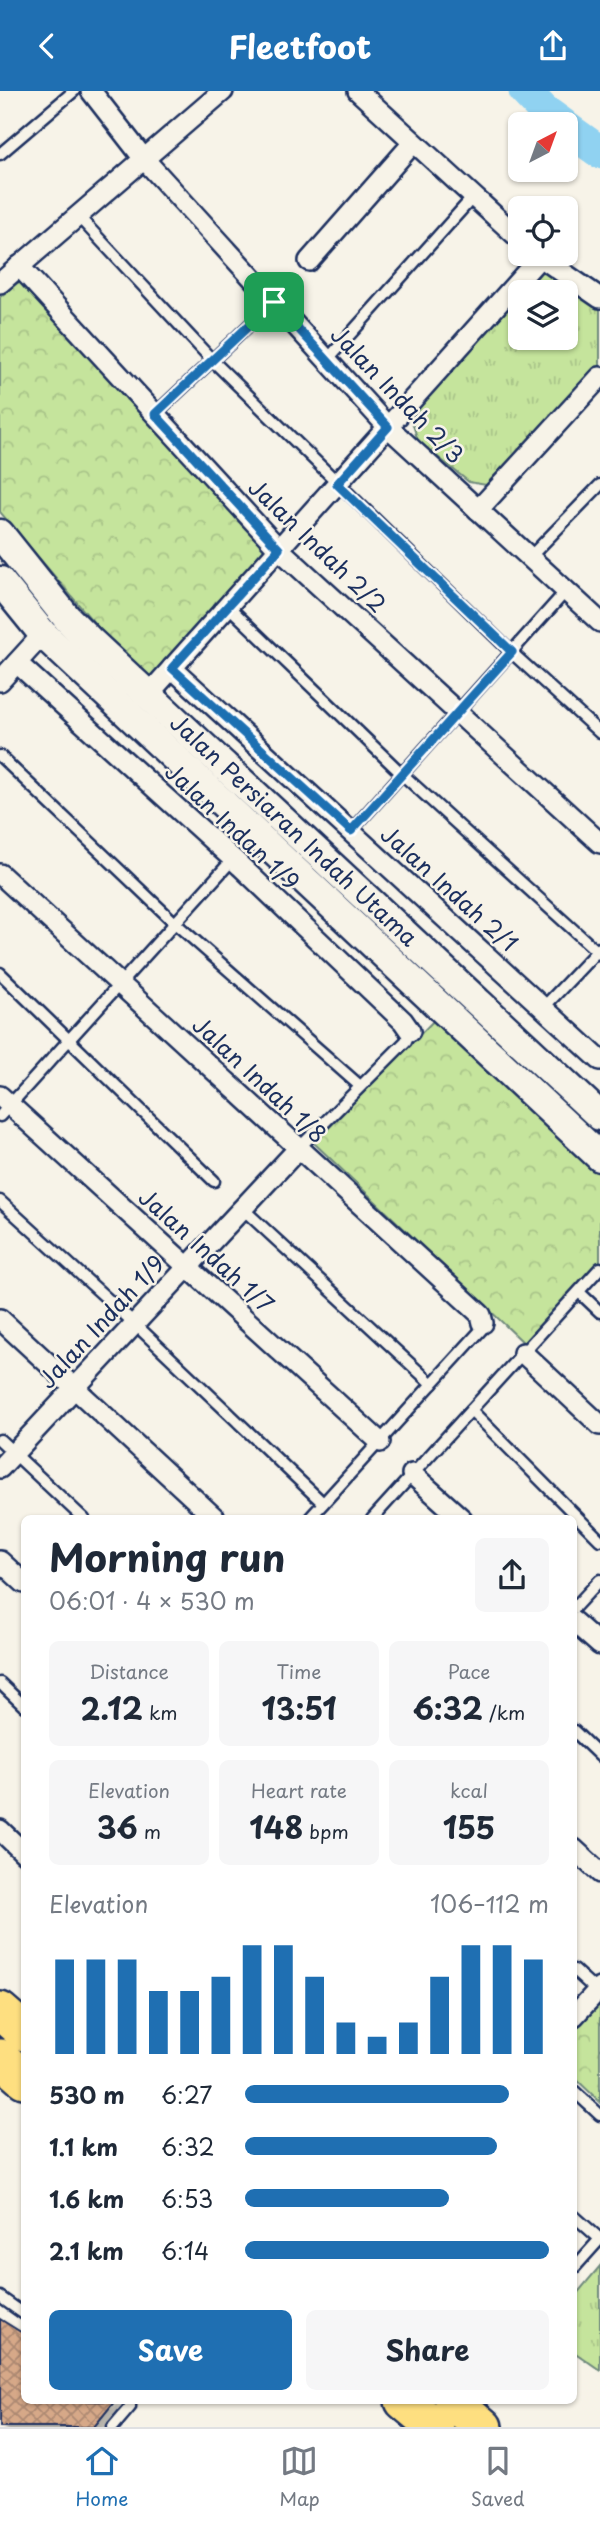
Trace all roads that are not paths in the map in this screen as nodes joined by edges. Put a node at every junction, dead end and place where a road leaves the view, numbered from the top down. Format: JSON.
{"nodes":[{"id":1,"x":74,"y":91,"type":"edge"},
{"id":2,"x":90,"y":91,"type":"edge"},
{"id":3,"x":358,"y":91,"type":"edge"},
{"id":4,"x":214,"y":94,"type":"edge"},
{"id":5,"x":413,"y":142,"type":"junction"},
{"id":6,"x":0,"y":154,"type":"edge"},
{"id":7,"x":144,"y":159,"type":"junction"},
{"id":8,"x":473,"y":197,"type":"junction"},
{"id":9,"x":78,"y":216,"type":"junction"},
{"id":10,"x":508,"y":228,"type":"edge"},
{"id":11,"x":310,"y":261,"type":"dead end"},
{"id":12,"x":19,"y":266,"type":"junction"},
{"id":13,"x":529,"y":266,"type":"edge"},
{"id":14,"x":553,"y":266,"type":"edge"},
{"id":15,"x":0,"y":283,"type":"edge"},
{"id":16,"x":600,"y":297,"type":"edge"},
{"id":17,"x":274,"y":302,"type":"junction"},
{"id":18,"x":212,"y":360,"type":"junction"},
{"id":19,"x":327,"y":360,"type":"junction"},
{"id":20,"x":600,"y":377,"type":"edge"},
{"id":21,"x":155,"y":414,"type":"junction"},
{"id":22,"x":388,"y":427,"type":"junction"},
{"id":23,"x":337,"y":484,"type":"junction"},
{"id":24,"x":600,"y":485,"type":"edge"},
{"id":25,"x":478,"y":510,"type":"junction"},
{"id":26,"x":0,"y":534,"type":"edge"},
{"id":27,"x":279,"y":549,"type":"junction"},
{"id":28,"x":530,"y":557,"type":"junction"},
{"id":29,"x":0,"y":581,"type":"edge"},
{"id":30,"x":39,"y":584,"type":"junction"},
{"id":31,"x":566,"y":591,"type":"junction"},
{"id":32,"x":228,"y":606,"type":"junction"},
{"id":33,"x":600,"y":622,"type":"edge"},
{"id":34,"x":43,"y":634,"type":"junction"},
{"id":35,"x":89,"y":640,"type":"junction"},
{"id":36,"x":512,"y":652,"type":"junction"},
{"id":37,"x":17,"y":663,"type":"junction"},
{"id":38,"x":172,"y":668,"type":"junction"},
{"id":39,"x":0,"y":681,"type":"edge"},
{"id":40,"x":147,"y":696,"type":"junction"},
{"id":41,"x":457,"y":712,"type":"junction"},
{"id":42,"x":600,"y":733,"type":"edge"},
{"id":43,"x":0,"y":756,"type":"edge"},
{"id":44,"x":402,"y":774,"type":"junction"},
{"id":45,"x":351,"y":831,"type":"junction"},
{"id":46,"x":600,"y":843,"type":"edge"},
{"id":47,"x":233,"y":859,"type":"junction"},
{"id":48,"x":0,"y":874,"type":"edge"},
{"id":49,"x":175,"y":923,"type":"junction"},
{"id":50,"x":599,"y":951,"type":"edge"},
{"id":51,"x":0,"y":973,"type":"edge"},
{"id":52,"x":120,"y":984,"type":"junction"},
{"id":53,"x":543,"y":1008,"type":"junction"},
{"id":54,"x":410,"y":1031,"type":"joint"},
{"id":55,"x":70,"y":1039,"type":"junction"},
{"id":56,"x":600,"y":1060,"type":"edge"},
{"id":57,"x":360,"y":1086,"type":"junction"},
{"id":58,"x":3,"y":1105,"type":"edge"},
{"id":59,"x":600,"y":1116,"type":"edge"},
{"id":60,"x":298,"y":1149,"type":"junction"},
{"id":61,"x":600,"y":1157,"type":"edge"},
{"id":62,"x":214,"y":1181,"type":"dead end"},
{"id":63,"x":0,"y":1201,"type":"edge"},
{"id":64,"x":242,"y":1208,"type":"junction"},
{"id":65,"x":188,"y":1267,"type":"junction"},
{"id":66,"x":600,"y":1268,"type":"edge"},
{"id":67,"x":579,"y":1292,"type":"junction"},
{"id":68,"x":600,"y":1312,"type":"edge"},
{"id":69,"x":0,"y":1319,"type":"edge"},
{"id":70,"x":483,"y":1323,"type":"joint"},
{"id":71,"x":135,"y":1324,"type":"junction"},
{"id":72,"x":523,"y":1353,"type":"junction"},
{"id":73,"x":432,"y":1384,"type":"junction"},
{"id":74,"x":75,"y":1388,"type":"junction"},
{"id":75,"x":471,"y":1410,"type":"junction"},
{"id":76,"x":600,"y":1425,"type":"edge"},
{"id":77,"x":380,"y":1442,"type":"junction"},
{"id":78,"x":7,"y":1447,"type":"edge"},
{"id":79,"x":0,"y":1468,"type":"edge"},
{"id":80,"x":412,"y":1474,"type":"junction"},
{"id":81,"x":323,"y":1503,"type":"junction"},
{"id":82,"x":81,"y":1515,"type":"edge"},
{"id":83,"x":212,"y":1515,"type":"edge"},
{"id":84,"x":312,"y":1515,"type":"edge"},
{"id":85,"x":376,"y":1515,"type":"edge"},
{"id":86,"x":457,"y":1515,"type":"edge"},
{"id":87,"x":575,"y":1515,"type":"edge"},
{"id":88,"x":577,"y":1517,"type":"edge"},
{"id":89,"x":600,"y":1540,"type":"edge"},
{"id":90,"x":0,"y":1560,"type":"edge"},
{"id":91,"x":21,"y":1580,"type":"edge"},
{"id":92,"x":600,"y":1580,"type":"edge"},
{"id":93,"x":577,"y":1605,"type":"edge"},
{"id":94,"x":577,"y":1625,"type":"edge"},
{"id":95,"x":600,"y":1645,"type":"edge"},
{"id":96,"x":0,"y":1683,"type":"edge"},
{"id":97,"x":21,"y":1703,"type":"edge"},
{"id":98,"x":577,"y":1734,"type":"edge"},
{"id":99,"x":600,"y":1756,"type":"edge"},
{"id":100,"x":0,"y":1830,"type":"edge"},
{"id":101,"x":21,"y":1848,"type":"edge"},
{"id":102,"x":577,"y":1852,"type":"edge"},
{"id":103,"x":600,"y":1873,"type":"edge"},
{"id":104,"x":577,"y":1972,"type":"edge"},
{"id":105,"x":599,"y":1990,"type":"edge"},
{"id":106,"x":0,"y":2011,"type":"edge"},
{"id":107,"x":577,"y":2013,"type":"edge"},
{"id":108,"x":21,"y":2029,"type":"edge"},
{"id":109,"x":0,"y":2058,"type":"edge"},
{"id":110,"x":21,"y":2076,"type":"edge"},
{"id":111,"x":577,"y":2094,"type":"edge"},
{"id":112,"x":600,"y":2115,"type":"edge"},
{"id":113,"x":577,"y":2219,"type":"edge"},
{"id":114,"x":600,"y":2239,"type":"edge"},
{"id":115,"x":577,"y":2264,"type":"edge"},
{"id":116,"x":0,"y":2297,"type":"edge"},
{"id":117,"x":21,"y":2312,"type":"edge"},
{"id":118,"x":130,"y":2404,"type":"edge"},
{"id":119,"x":408,"y":2404,"type":"edge"},
{"id":120,"x":457,"y":2404,"type":"edge"},
{"id":121,"x":113,"y":2427,"type":"edge"},
{"id":122,"x":435,"y":2427,"type":"edge"},
{"id":123,"x":484,"y":2427,"type":"edge"}],
"edges":[{"from":1,"to":6,"type":"lane"},
{"from":2,"to":7,"type":"street","name":"Jalan Indah 2/3"},
{"from":3,"to":5,"type":"street"},
{"from":4,"to":7,"type":"street"},
{"from":5,"to":8,"type":"street"},
{"from":5,"to":11,"type":"street"},
{"from":7,"to":9,"type":"street"},
{"from":7,"to":17,"type":"street","name":"Jalan Indah 2/3"},
{"from":8,"to":10,"type":"street"},
{"from":8,"to":19,"type":"lane"},
{"from":9,"to":12,"type":"street"},
{"from":9,"to":18,"type":"lane"},
{"from":12,"to":15,"type":"street"},
{"from":12,"to":21,"type":"street","name":"Jalan Indah 2/2"},
{"from":13,"to":22,"type":"street"},
{"from":14,"to":16,"type":"street"},
{"from":17,"to":18,"type":"lane"},
{"from":17,"to":19,"type":"street","name":"Jalan Indah 2/3"},
{"from":18,"to":21,"type":"lane"},
{"from":18,"to":23,"type":"lane"},
{"from":19,"to":22,"type":"street","name":"Jalan Indah 2/3"},
{"from":20,"to":25,"type":"street"},
{"from":21,"to":27,"type":"street","name":"Jalan Indah 2/2"},
{"from":22,"to":23,"type":"street"},
{"from":22,"to":25,"type":"street","name":"Jalan Indah 2/3"},
{"from":23,"to":27,"type":"street"},
{"from":23,"to":36,"type":"lane"},
{"from":24,"to":28,"type":"lane"},
{"from":25,"to":28,"type":"street","name":"Jalan Indah 2/3"},
{"from":26,"to":30,"type":"main road","name":"Jalan Persiaran Indah Utama"},
{"from":27,"to":32,"type":"street"},
{"from":27,"to":41,"type":"street","name":"Jalan Indah 2/2"},
{"from":28,"to":31,"type":"street","name":"Jalan Indah 2/3"},
{"from":29,"to":34,"type":"main road","name":"Jalan Persiaran Indah Utama"},
{"from":30,"to":34,"type":"main road"},
{"from":30,"to":35,"type":"main road","name":"Jalan Persiaran Indah Utama"},
{"from":31,"to":33,"type":"street","name":"Jalan Indah 2/3"},
{"from":31,"to":36,"type":"lane"},
{"from":32,"to":38,"type":"street"},
{"from":32,"to":44,"type":"lane"},
{"from":34,"to":35,"type":"main road"},
{"from":34,"to":37,"type":"street"},
{"from":34,"to":61,"type":"main road","name":"Jalan Persiaran Indah Utama"},
{"from":35,"to":40,"type":"main road","name":"Jalan Persiaran Indah Utama"},
{"from":36,"to":41,"type":"lane"},
{"from":36,"to":42,"type":"lane"},
{"from":37,"to":39,"type":"street"},
{"from":37,"to":47,"type":"street","name":"Jalan Indan 1/9"},
{"from":38,"to":40,"type":"street"},
{"from":38,"to":45,"type":"street","name":"Jalan Indah 2/1"},
{"from":40,"to":59,"type":"main road","name":"Jalan Persiaran Indah Utama"},
{"from":41,"to":44,"type":"lane"},
{"from":41,"to":46,"type":"street","name":"Jalan Indah 2/2"},
{"from":43,"to":49,"type":"lane"},
{"from":44,"to":45,"type":"lane"},
{"from":44,"to":50,"type":"lane"},
{"from":45,"to":53,"type":"street","name":"Jalan Indah 2/1"},
{"from":47,"to":49,"type":"lane"},
{"from":47,"to":54,"type":"street","name":"Jalan Indan 1/9"},
{"from":48,"to":52,"type":"street","name":"Jalan Indah 1/8"},
{"from":49,"to":52,"type":"lane"},
{"from":49,"to":57,"type":"lane"},
{"from":50,"to":53,"type":"lane"},
{"from":51,"to":55,"type":"lane"},
{"from":52,"to":55,"type":"lane"},
{"from":52,"to":60,"type":"street","name":"Jalan Indah 1/8"},
{"from":53,"to":56,"type":"street","name":"Jalan Indah 2/1"},
{"from":54,"to":57,"type":"lane"},
{"from":55,"to":58,"type":"lane"},
{"from":55,"to":62,"type":"lane"},
{"from":57,"to":60,"type":"lane"},
{"from":58,"to":65,"type":"street","name":"Jalan Indah 1/7"},
{"from":60,"to":64,"type":"street","name":"Jalan Indah 1/9"},
{"from":60,"to":70,"type":"street","name":"Jalan Indah 1/8"},
{"from":63,"to":71,"type":"lane"},
{"from":64,"to":65,"type":"street","name":"Jalan Indah 1/9"},
{"from":64,"to":73,"type":"lane"},
{"from":65,"to":71,"type":"street","name":"Jalan Indah 1/9"},
{"from":65,"to":77,"type":"street","name":"Jalan Indah 1/7"},
{"from":66,"to":67,"type":"lane"},
{"from":67,"to":68,"type":"lane"},
{"from":67,"to":72,"type":"lane"},
{"from":69,"to":74,"type":"street"},
{"from":70,"to":73,"type":"lane"},
{"from":71,"to":74,"type":"street","name":"Jalan Indah 1/9"},
{"from":71,"to":81,"type":"lane"},
{"from":72,"to":75,"type":"lane"},
{"from":72,"to":76,"type":"street"},
{"from":73,"to":77,"type":"lane"},
{"from":74,"to":78,"type":"street","name":"Jalan Indah 1/9"},
{"from":74,"to":83,"type":"street"},
{"from":75,"to":80,"type":"lane"},
{"from":75,"to":87,"type":"lane"},
{"from":77,"to":81,"type":"lane"},
{"from":78,"to":79,"type":"street","name":"Jalan Indah 1/9"},
{"from":78,"to":82,"type":"lane"},
{"from":80,"to":85,"type":"lane"},
{"from":80,"to":86,"type":"street"},
{"from":81,"to":84,"type":"lane"},
{"from":88,"to":89,"type":"lane"},
{"from":90,"to":91,"type":"street"},
{"from":92,"to":93,"type":"lane"},
{"from":94,"to":95,"type":"street"},
{"from":96,"to":97,"type":"lane"},
{"from":98,"to":99,"type":"lane"},
{"from":100,"to":101,"type":"street"},
{"from":102,"to":103,"type":"street"},
{"from":104,"to":105,"type":"lane"},
{"from":105,"to":107,"type":"street"},
{"from":106,"to":108,"type":"highway"},
{"from":109,"to":110,"type":"highway"},
{"from":111,"to":112,"type":"lane"},
{"from":113,"to":114,"type":"lane"},
{"from":114,"to":115,"type":"lane"},
{"from":116,"to":117,"type":"lane"},
{"from":118,"to":121,"type":"lane"},
{"from":119,"to":122,"type":"highway"},
{"from":120,"to":123,"type":"highway"}]}
